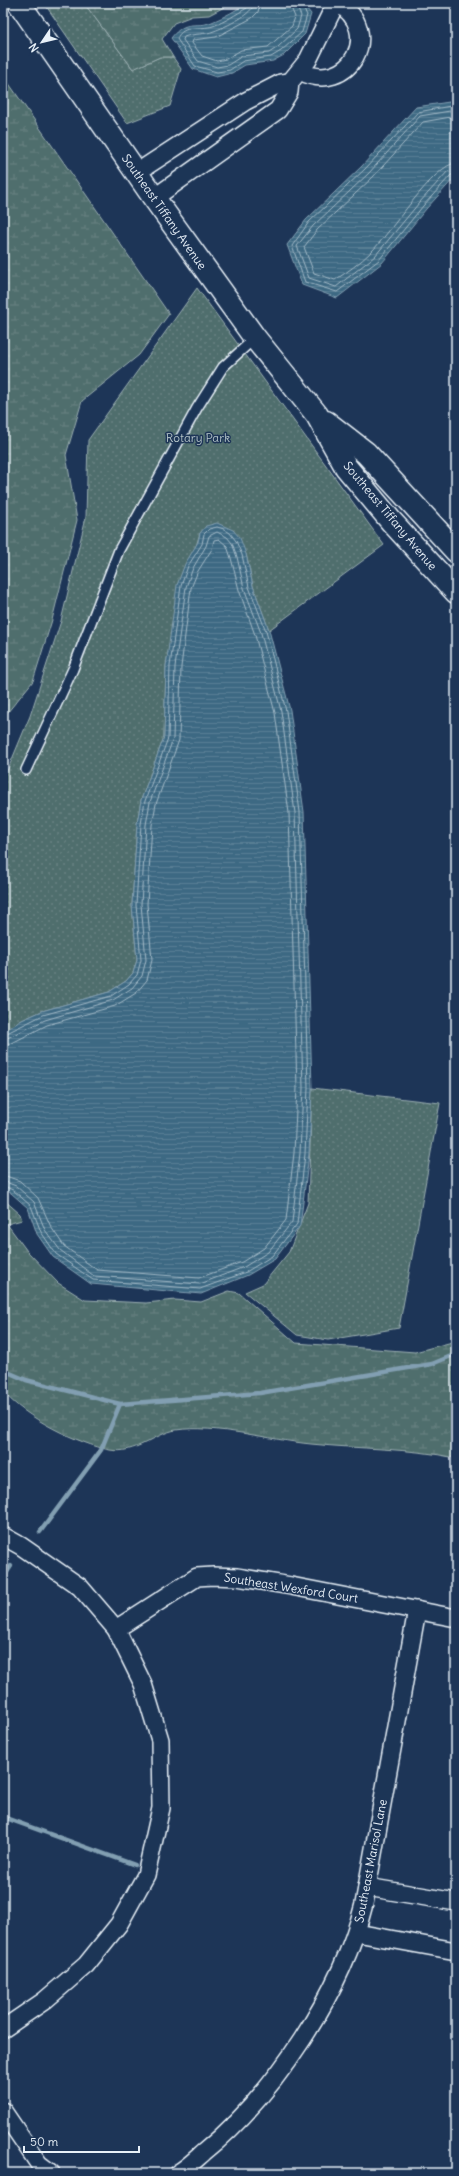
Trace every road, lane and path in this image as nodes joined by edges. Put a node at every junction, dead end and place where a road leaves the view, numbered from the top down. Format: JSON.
{"nodes":[{"id":1,"x":19,"y":3,"type":"edge"},
{"id":2,"x":337,"y":3,"type":"edge"},
{"id":3,"x":295,"y":76,"type":"junction"},
{"id":4,"x":218,"y":120,"type":"junction"},
{"id":5,"x":233,"y":142,"type":"junction"},
{"id":6,"x":136,"y":173,"type":"junction"},
{"id":7,"x":154,"y":198,"type":"junction"},
{"id":8,"x":254,"y":338,"type":"junction"},
{"id":9,"x":317,"y":415,"type":"junction"},
{"id":10,"x":456,"y":551,"type":"edge"},
{"id":11,"x":456,"y":592,"type":"edge"},
{"id":12,"x":26,"y":770,"type":"dead end"},
{"id":13,"x":3,"y":1536,"type":"edge"},
{"id":14,"x":417,"y":1610,"type":"junction"},
{"id":15,"x":456,"y":1618,"type":"edge"},
{"id":16,"x":116,"y":1629,"type":"junction"},
{"id":17,"x":367,"y":1887,"type":"junction"},
{"id":18,"x":456,"y":1902,"type":"edge"},
{"id":19,"x":357,"y":1933,"type":"junction"},
{"id":20,"x":456,"y":1951,"type":"edge"},
{"id":21,"x":3,"y":2030,"type":"edge"},
{"id":22,"x":3,"y":2111,"type":"edge"},
{"id":23,"x":51,"y":2173,"type":"edge"},
{"id":24,"x":178,"y":2173,"type":"edge"}],
"edges":[{"from":1,"to":6,"type":"street","name":"Southeast Tiffany Avenue"},
{"from":2,"to":3,"type":"street"},
{"from":2,"to":3,"type":"street"},
{"from":3,"to":4,"type":"street"},
{"from":3,"to":5,"type":"street"},
{"from":4,"to":5,"type":"street"},
{"from":4,"to":6,"type":"street"},
{"from":5,"to":7,"type":"street"},
{"from":6,"to":7,"type":"street","name":"Southeast Tiffany Avenue"},
{"from":7,"to":8,"type":"street","name":"Southeast Tiffany Avenue"},
{"from":8,"to":9,"type":"street","name":"Southeast Tiffany Avenue"},
{"from":8,"to":12,"type":"lane"},
{"from":9,"to":10,"type":"street","name":"Southeast Tiffany Avenue"},
{"from":9,"to":11,"type":"street","name":"Southeast Tiffany Avenue"},
{"from":13,"to":16,"type":"street"},
{"from":14,"to":15,"type":"street","name":"Southeast Wexford Court"},
{"from":14,"to":16,"type":"street","name":"Southeast Wexford Court"},
{"from":14,"to":17,"type":"street","name":"Southeast Marisol Lane"},
{"from":16,"to":21,"type":"street"},
{"from":17,"to":18,"type":"street"},
{"from":17,"to":19,"type":"street","name":"Southeast Marisol Lane"},
{"from":19,"to":20,"type":"street"},
{"from":19,"to":24,"type":"street","name":"Southeast Marisol Lane"},
{"from":22,"to":23,"type":"street"}]}
